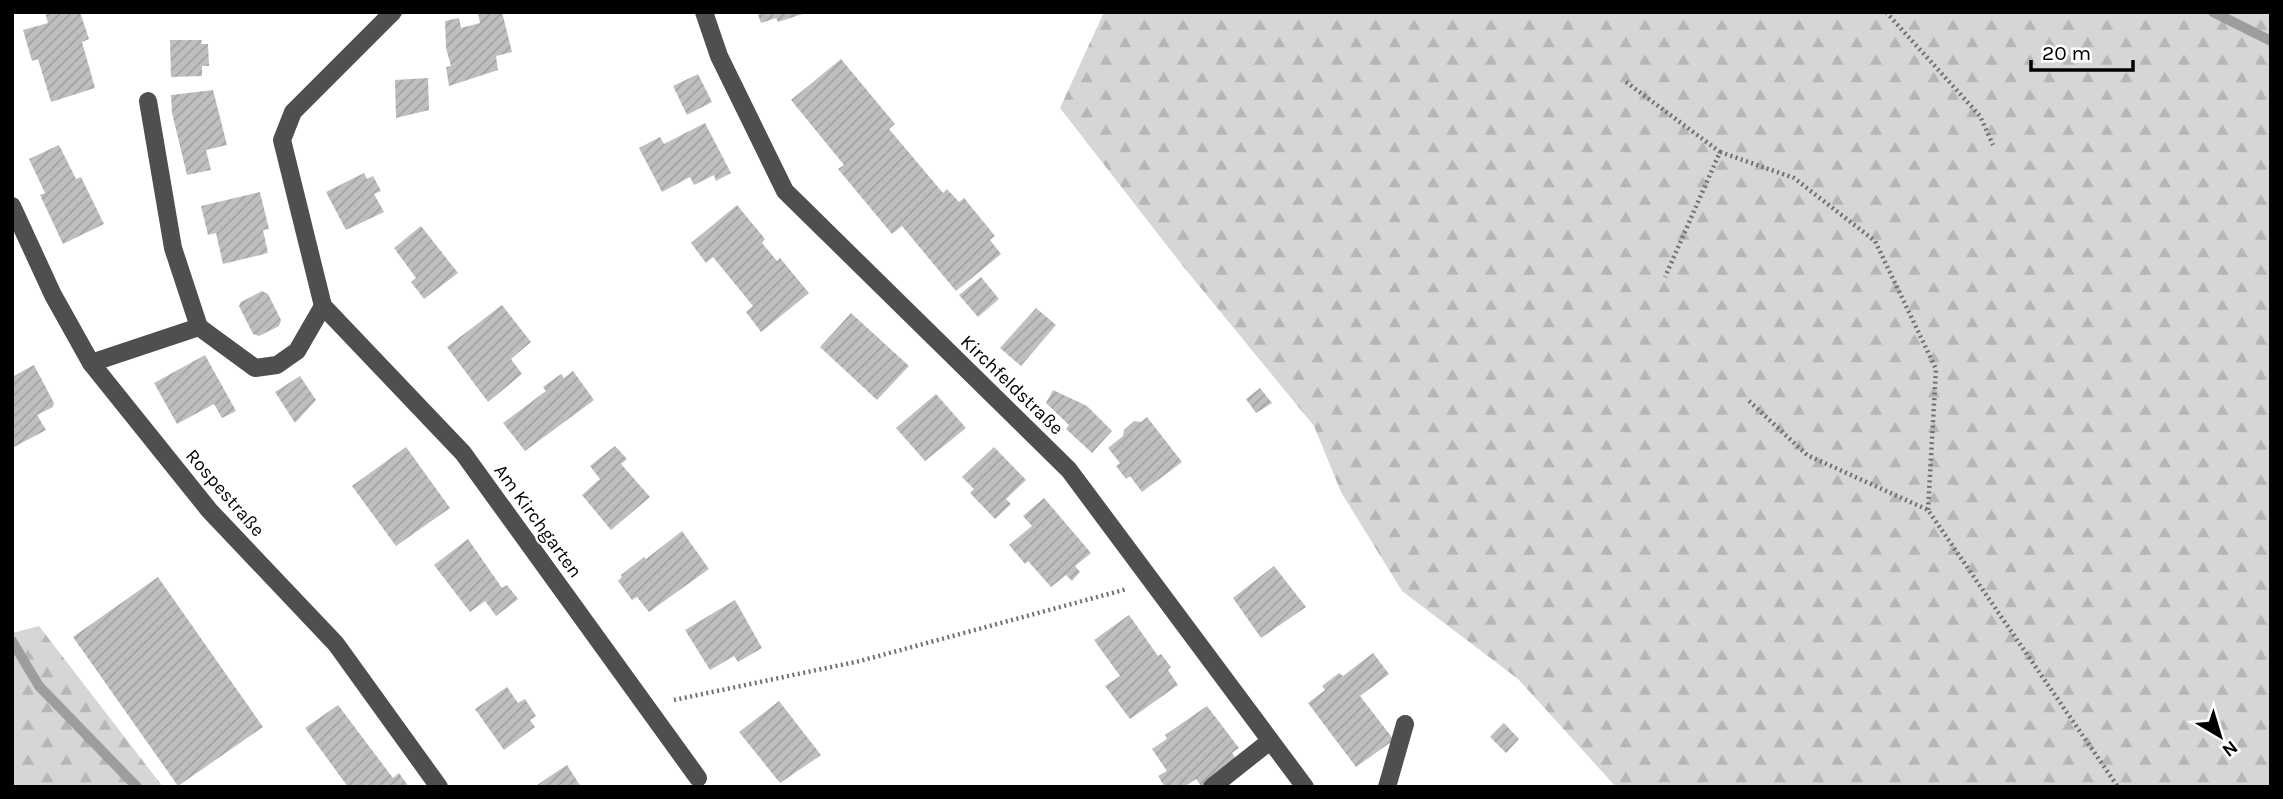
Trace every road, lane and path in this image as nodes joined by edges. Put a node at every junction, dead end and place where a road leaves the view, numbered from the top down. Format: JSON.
{"nodes":[{"id":1,"x":393,"y":12,"type":"edge"},
{"id":2,"x":704,"y":12,"type":"edge"},
{"id":3,"x":1886,"y":12,"type":"edge"},
{"id":4,"x":1626,"y":82,"type":"dead end"},
{"id":5,"x":148,"y":101,"type":"dead end"},
{"id":6,"x":1993,"y":145,"type":"dead end"},
{"id":7,"x":1720,"y":152,"type":"junction"},
{"id":8,"x":12,"y":205,"type":"edge"},
{"id":9,"x":1665,"y":277,"type":"dead end"},
{"id":10,"x":323,"y":306,"type":"junction"},
{"id":11,"x":199,"y":327,"type":"junction"},
{"id":12,"x":91,"y":363,"type":"junction"},
{"id":13,"x":1749,"y":401,"type":"dead end"},
{"id":14,"x":1928,"y":510,"type":"junction"},
{"id":15,"x":1151,"y":581,"type":"junction"},
{"id":16,"x":645,"y":706,"type":"junction"},
{"id":17,"x":1405,"y":724,"type":"dead end"},
{"id":18,"x":1270,"y":741,"type":"junction"},
{"id":19,"x":698,"y":778,"type":"dead end"},
{"id":20,"x":439,"y":787,"type":"edge"},
{"id":21,"x":1212,"y":787,"type":"edge"},
{"id":22,"x":1305,"y":787,"type":"edge"},
{"id":23,"x":1387,"y":787,"type":"edge"},
{"id":24,"x":2118,"y":787,"type":"edge"}],
"edges":[{"from":1,"to":10,"type":"street","name":"Am Kirchgarten"},
{"from":2,"to":15,"type":"street","name":"Kirchfeldstraße"},
{"from":3,"to":6,"type":"path"},
{"from":4,"to":7,"type":"path"},
{"from":5,"to":11,"type":"street"},
{"from":7,"to":9,"type":"path"},
{"from":7,"to":14,"type":"path"},
{"from":8,"to":12,"type":"street","name":"Rospestraße"},
{"from":10,"to":11,"type":"street"},
{"from":10,"to":16,"type":"street","name":"Am Kirchgarten"},
{"from":11,"to":12,"type":"street"},
{"from":12,"to":20,"type":"street","name":"Rospestraße"},
{"from":13,"to":14,"type":"path"},
{"from":14,"to":24,"type":"path"},
{"from":15,"to":16,"type":"path"},
{"from":15,"to":18,"type":"street","name":"Kirchfeldstraße"},
{"from":16,"to":19,"type":"street","name":"Am Kirchgarten"},
{"from":17,"to":23,"type":"street"},
{"from":18,"to":21,"type":"street"},
{"from":18,"to":22,"type":"street","name":"Kirchfeldstraße"}]}
